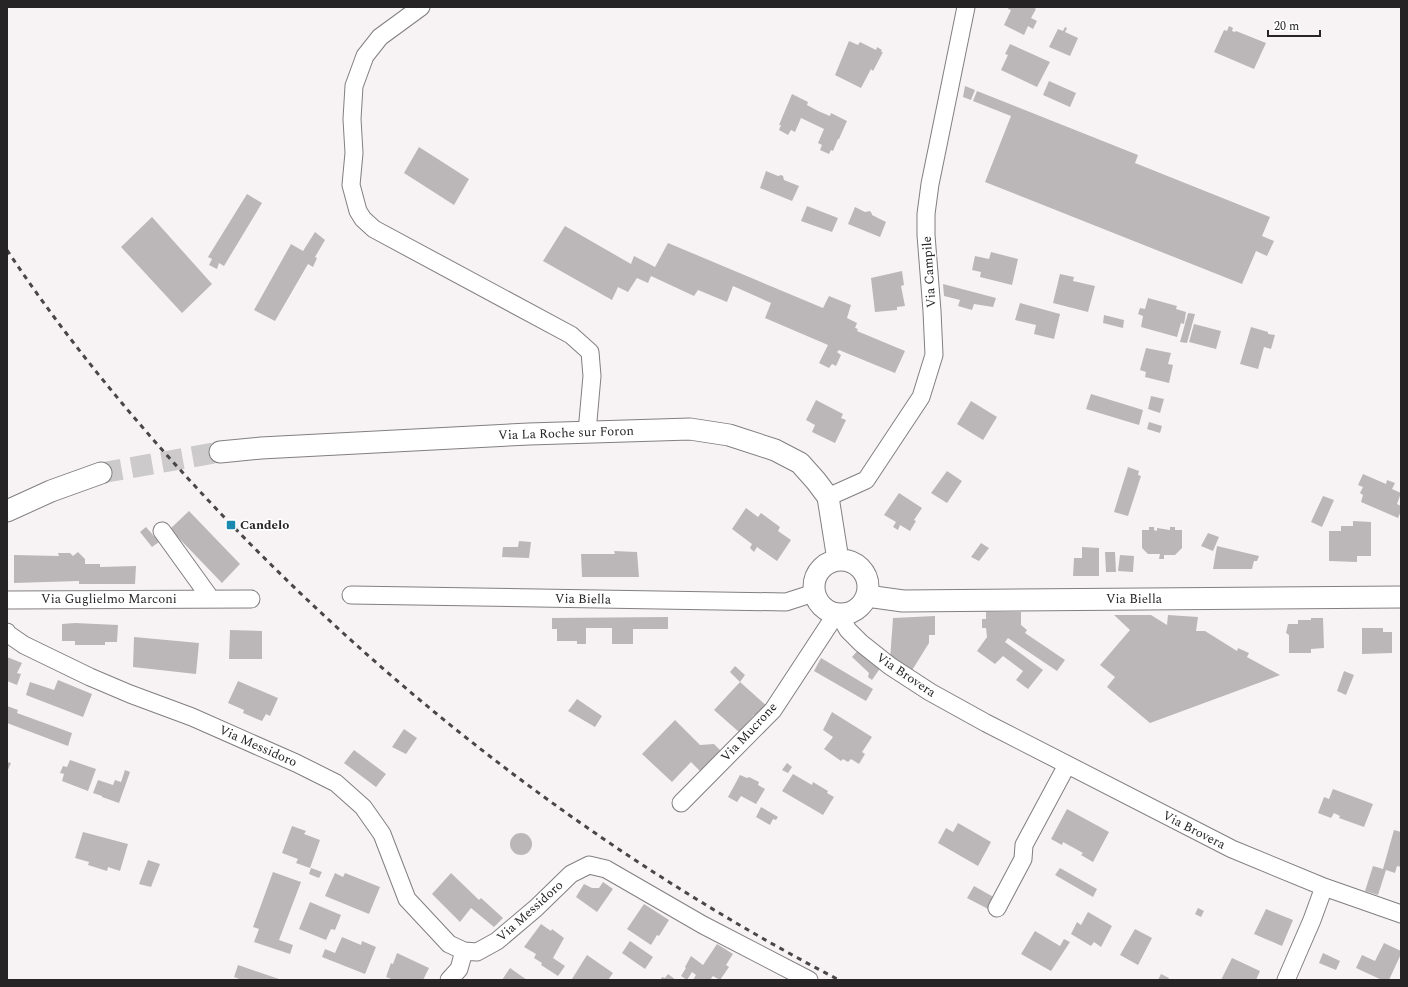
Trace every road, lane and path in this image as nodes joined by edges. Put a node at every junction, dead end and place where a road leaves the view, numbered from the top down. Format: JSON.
{"nodes":[{"id":1,"x":421,"y":7,"type":"edge"},
{"id":2,"x":966,"y":7,"type":"edge"},
{"id":3,"x":587,"y":432,"type":"junction"},
{"id":4,"x":220,"y":452,"type":"tunnel mouth"},
{"id":5,"x":101,"y":474,"type":"tunnel mouth"},
{"id":6,"x":828,"y":497,"type":"junction"},
{"id":7,"x":7,"y":511,"type":"edge"},
{"id":8,"x":162,"y":531,"type":"dead end"},
{"id":9,"x":838,"y":560,"type":"junction"},
{"id":10,"x":814,"y":593,"type":"junction"},
{"id":11,"x":351,"y":595,"type":"dead end"},
{"id":12,"x":867,"y":596,"type":"junction"},
{"id":13,"x":1401,"y":597,"type":"edge"},
{"id":14,"x":211,"y":599,"type":"junction"},
{"id":15,"x":251,"y":599,"type":"dead end"},
{"id":16,"x":7,"y":600,"type":"edge"},
{"id":17,"x":840,"y":614,"type":"junction"},
{"id":18,"x":7,"y":632,"type":"edge"},
{"id":19,"x":1068,"y":765,"type":"junction"},
{"id":20,"x":681,"y":803,"type":"dead end"},
{"id":21,"x":1324,"y":887,"type":"junction"},
{"id":22,"x":997,"y":908,"type":"dead end"},
{"id":23,"x":1401,"y":914,"type":"edge"},
{"id":24,"x":464,"y":951,"type":"junction"},
{"id":25,"x":449,"y":980,"type":"edge"},
{"id":26,"x":809,"y":980,"type":"edge"},
{"id":27,"x":1286,"y":980,"type":"edge"}],
"edges":[{"from":1,"to":3,"type":"street"},
{"from":2,"to":6,"type":"street","name":"Via Campile"},
{"from":3,"to":4,"type":"street","name":"Via La Roche sur Foron"},
{"from":3,"to":6,"type":"street","name":"Via La Roche sur Foron"},
{"from":5,"to":7,"type":"street"},
{"from":6,"to":9,"type":"street","name":"Via La Roche sur Foron"},
{"from":8,"to":14,"type":"street"},
{"from":9,"to":10,"type":"street"},
{"from":9,"to":12,"type":"street"},
{"from":10,"to":11,"type":"street","name":"Via Biella"},
{"from":10,"to":17,"type":"street"},
{"from":12,"to":13,"type":"street","name":"Via Biella"},
{"from":12,"to":17,"type":"street"},
{"from":14,"to":15,"type":"street","name":"Via Guglielmo Marconi"},
{"from":14,"to":16,"type":"street","name":"Via Guglielmo Marconi"},
{"from":17,"to":19,"type":"street","name":"Via Brovera"},
{"from":17,"to":20,"type":"street","name":"Via Mucrone"},
{"from":18,"to":24,"type":"street","name":"Via Messidoro"},
{"from":19,"to":21,"type":"street","name":"Via Brovera"},
{"from":19,"to":22,"type":"street"},
{"from":21,"to":23,"type":"street","name":"Via Brovera"},
{"from":21,"to":27,"type":"street"},
{"from":24,"to":25,"type":"street"},
{"from":24,"to":26,"type":"street","name":"Via Messidoro"}]}
